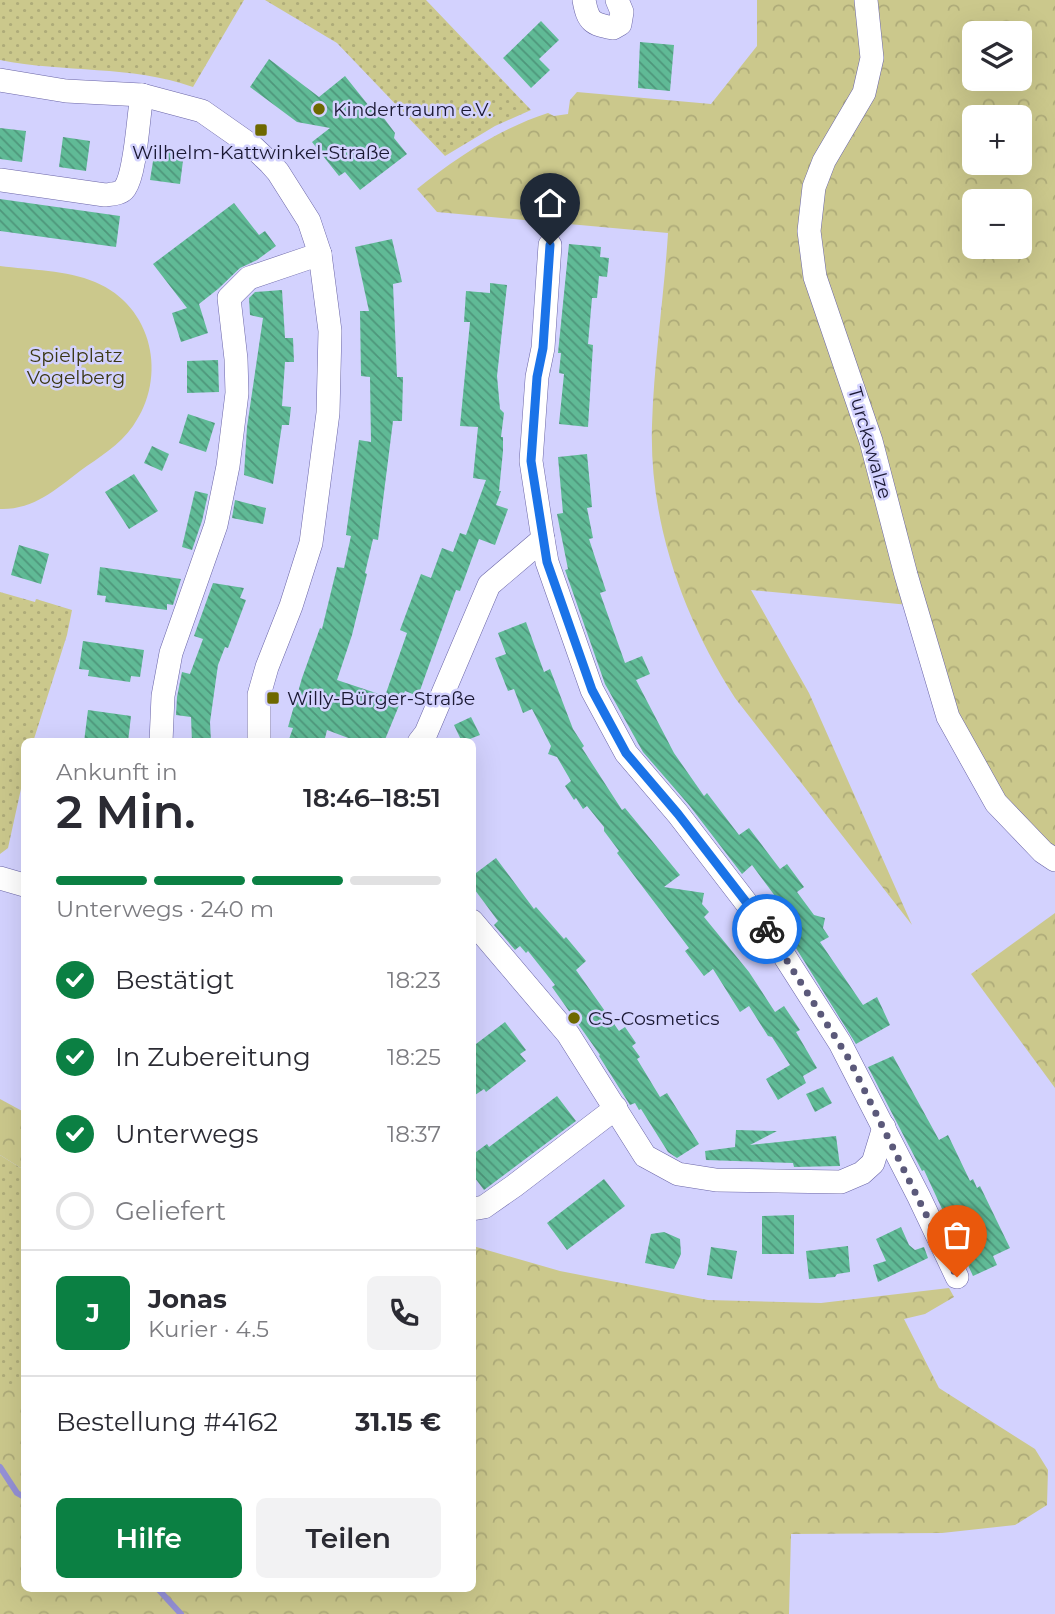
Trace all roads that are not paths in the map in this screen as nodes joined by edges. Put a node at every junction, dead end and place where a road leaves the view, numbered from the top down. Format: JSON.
{"nodes":[{"id":1,"x":584,"y":0,"type":"edge"},
{"id":2,"x":617,"y":0,"type":"edge"},
{"id":3,"x":866,"y":0,"type":"edge"},
{"id":4,"x":0,"y":80,"type":"edge"},
{"id":5,"x":142,"y":95,"type":"junction"},
{"id":6,"x":0,"y":180,"type":"edge"},
{"id":7,"x":550,"y":245,"type":"dead end"},
{"id":8,"x":320,"y":254,"type":"junction"},
{"id":9,"x":542,"y":539,"type":"junction"},
{"id":10,"x":161,"y":738,"type":"edge"},
{"id":11,"x":259,"y":738,"type":"edge"},
{"id":12,"x":422,"y":738,"type":"edge"},
{"id":13,"x":1055,"y":860,"type":"edge"},
{"id":14,"x":0,"y":878,"type":"edge"},
{"id":15,"x":21,"y":884,"type":"edge"},
{"id":16,"x":476,"y":926,"type":"edge"},
{"id":17,"x":616,"y":1108,"type":"junction"},
{"id":18,"x":884,"y":1127,"type":"junction"},
{"id":19,"x":476,"y":1208,"type":"edge"},
{"id":20,"x":957,"y":1277,"type":"dead end"}],
"edges":[{"from":1,"to":2,"type":"street"},
{"from":3,"to":13,"type":"street","name":"Turckswalze"},
{"from":4,"to":5,"type":"street"},
{"from":5,"to":6,"type":"street"},
{"from":5,"to":8,"type":"street"},
{"from":7,"to":9,"type":"street"},
{"from":8,"to":10,"type":"street"},
{"from":8,"to":11,"type":"street"},
{"from":9,"to":12,"type":"street"},
{"from":9,"to":18,"type":"street"},
{"from":14,"to":15,"type":"street"},
{"from":16,"to":17,"type":"street"},
{"from":17,"to":18,"type":"street"},
{"from":17,"to":19,"type":"street"},
{"from":18,"to":20,"type":"street"}]}
